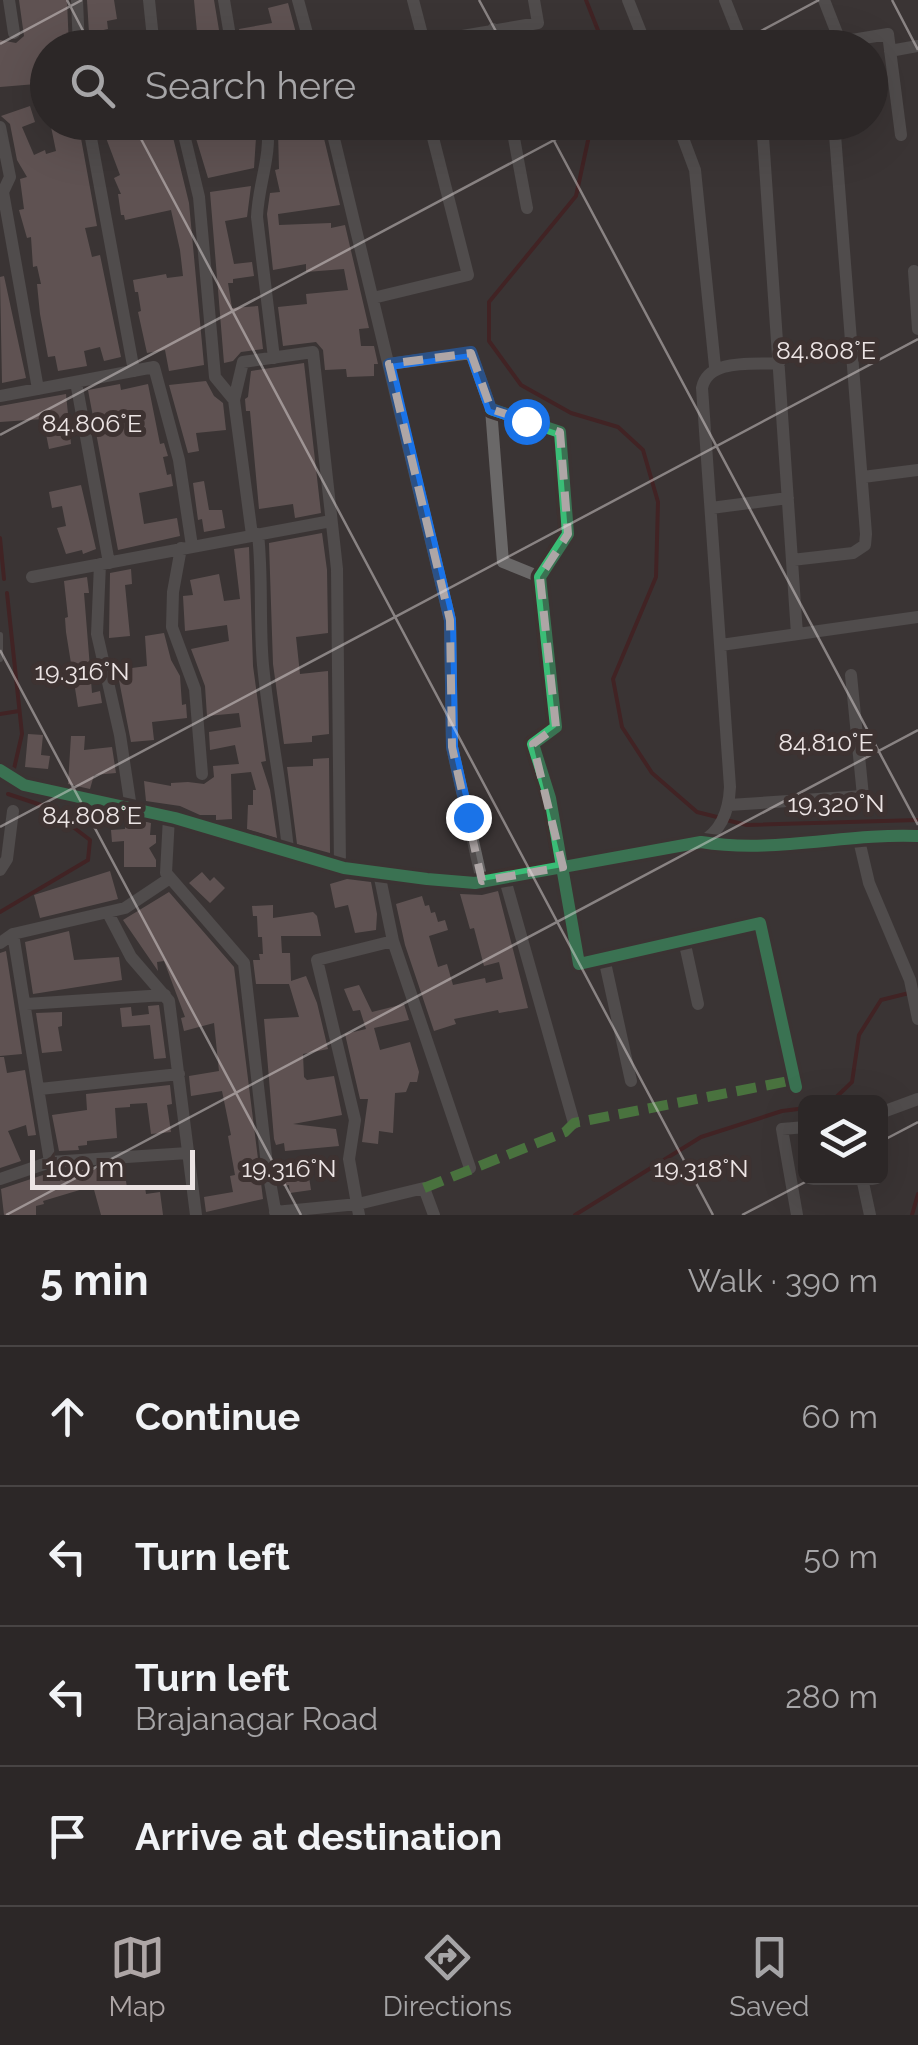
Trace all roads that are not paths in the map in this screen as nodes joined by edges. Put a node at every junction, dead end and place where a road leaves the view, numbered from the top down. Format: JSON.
{"nodes":[{"id":1,"x":8,"y":0,"type":"edge"},
{"id":2,"x":77,"y":0,"type":"edge"},
{"id":3,"x":149,"y":0,"type":"edge"},
{"id":4,"x":224,"y":0,"type":"edge"},
{"id":5,"x":298,"y":0,"type":"edge"},
{"id":6,"x":413,"y":0,"type":"edge"},
{"id":7,"x":534,"y":0,"type":"edge"},
{"id":8,"x":628,"y":0,"type":"edge"},
{"id":9,"x":725,"y":0,"type":"edge"},
{"id":10,"x":824,"y":0,"type":"edge"},
{"id":11,"x":493,"y":29,"type":"joint"},
{"id":12,"x":78,"y":30,"type":"edge"},
{"id":13,"x":152,"y":30,"type":"edge"},
{"id":14,"x":229,"y":30,"type":"edge"},
{"id":15,"x":306,"y":30,"type":"edge"},
{"id":16,"x":414,"y":30,"type":"edge"},
{"id":17,"x":488,"y":30,"type":"edge"},
{"id":18,"x":640,"y":30,"type":"edge"},
{"id":19,"x":737,"y":30,"type":"edge"},
{"id":20,"x":836,"y":30,"type":"edge"},
{"id":21,"x":14,"y":33,"type":"dead end"},
{"id":22,"x":888,"y":34,"type":"edge"},
{"id":23,"x":918,"y":46,"type":"edge"},
{"id":24,"x":890,"y":51,"type":"junction"},
{"id":25,"x":0,"y":127,"type":"edge"},
{"id":26,"x":902,"y":135,"type":"dead end"},
{"id":27,"x":91,"y":140,"type":"edge"},
{"id":28,"x":185,"y":140,"type":"edge"},
{"id":29,"x":267,"y":140,"type":"edge"},
{"id":30,"x":334,"y":140,"type":"edge"},
{"id":31,"x":434,"y":140,"type":"edge"},
{"id":32,"x":514,"y":140,"type":"edge"},
{"id":33,"x":684,"y":140,"type":"edge"},
{"id":34,"x":763,"y":140,"type":"edge"},
{"id":35,"x":835,"y":140,"type":"edge"},
{"id":36,"x":2,"y":192,"type":"edge"},
{"id":37,"x":527,"y":208,"type":"dead end"},
{"id":38,"x":914,"y":270,"type":"dead end"},
{"id":39,"x":373,"y":298,"type":"junction"},
{"id":40,"x":918,"y":329,"type":"edge"},
{"id":41,"x":274,"y":358,"type":"junction"},
{"id":42,"x":778,"y":363,"type":"junction"},
{"id":43,"x":389,"y":364,"type":"junction"},
{"id":44,"x":715,"y":368,"type":"junction"},
{"id":45,"x":134,"y":371,"type":"junction"},
{"id":46,"x":76,"y":382,"type":"junction"},
{"id":47,"x":38,"y":389,"type":"junction"},
{"id":48,"x":0,"y":396,"type":"edge"},
{"id":49,"x":234,"y":400,"type":"junction"},
{"id":50,"x":491,"y":409,"type":"junction"},
{"id":51,"x":918,"y":470,"type":"edge"},
{"id":52,"x":863,"y":478,"type":"junction"},
{"id":53,"x":788,"y":498,"type":"junction"},
{"id":54,"x":711,"y":508,"type":"junction"},
{"id":55,"x":331,"y":521,"type":"junction"},
{"id":56,"x":255,"y":534,"type":"junction"},
{"id":57,"x":186,"y":547,"type":"junction"},
{"id":58,"x":792,"y":560,"type":"junction"},
{"id":59,"x":105,"y":564,"type":"junction"},
{"id":60,"x":540,"y":576,"type":"junction"},
{"id":61,"x":32,"y":577,"type":"dead end"},
{"id":62,"x":918,"y":617,"type":"edge"},
{"id":63,"x":798,"y":634,"type":"junction"},
{"id":64,"x":0,"y":635,"type":"edge"},
{"id":65,"x":721,"y":645,"type":"junction"},
{"id":66,"x":0,"y":659,"type":"edge"},
{"id":67,"x":851,"y":675,"type":"dead end"},
{"id":68,"x":0,"y":770,"type":"edge"},
{"id":69,"x":202,"y":774,"type":"dead end"},
{"id":70,"x":131,"y":808,"type":"junction"},
{"id":71,"x":729,"y":808,"type":"junction"},
{"id":72,"x":13,"y":811,"type":"dead end"},
{"id":73,"x":169,"y":817,"type":"junction"},
{"id":74,"x":858,"y":836,"type":"junction"},
{"id":75,"x":918,"y":836,"type":"edge"},
{"id":76,"x":705,"y":840,"type":"junction"},
{"id":77,"x":288,"y":850,"type":"junction"},
{"id":78,"x":340,"y":867,"type":"junction"},
{"id":79,"x":562,"y":867,"type":"junction"},
{"id":80,"x":0,"y":870,"type":"edge"},
{"id":81,"x":380,"y":873,"type":"junction"},
{"id":82,"x":504,"y":876,"type":"junction"},
{"id":83,"x":170,"y":878,"type":"junction"},
{"id":84,"x":482,"y":881,"type":"junction"},
{"id":85,"x":108,"y":913,"type":"junction"},
{"id":86,"x":13,"y":934,"type":"junction"},
{"id":87,"x":684,"y":940,"type":"junction"},
{"id":88,"x":393,"y":942,"type":"junction"},
{"id":89,"x":0,"y":943,"type":"edge"},
{"id":90,"x":604,"y":958,"type":"junction"},
{"id":91,"x":165,"y":995,"type":"junction"},
{"id":92,"x":916,"y":1002,"type":"edge"},
{"id":93,"x":26,"y":1004,"type":"junction"},
{"id":94,"x":698,"y":1004,"type":"dead end"},
{"id":95,"x":918,"y":1019,"type":"edge"},
{"id":96,"x":178,"y":1074,"type":"junction"},
{"id":97,"x":630,"y":1082,"type":"dead end"},
{"id":98,"x":796,"y":1088,"type":"dead end"},
{"id":99,"x":40,"y":1090,"type":"junction"},
{"id":100,"x":918,"y":1098,"type":"edge"},
{"id":101,"x":888,"y":1110,"type":"edge"},
{"id":102,"x":574,"y":1124,"type":"dead end"},
{"id":103,"x":798,"y":1128,"type":"edge"},
{"id":104,"x":188,"y":1153,"type":"junction"},
{"id":105,"x":50,"y":1162,"type":"junction"},
{"id":106,"x":470,"y":1168,"type":"dead end"},
{"id":107,"x":0,"y":1179,"type":"edge"},
{"id":108,"x":864,"y":1185,"type":"edge"},
{"id":109,"x":359,"y":1209,"type":"edge"},
{"id":110,"x":276,"y":1214,"type":"edge"},
{"id":111,"x":196,"y":1215,"type":"edge"},
{"id":112,"x":434,"y":1215,"type":"edge"},
{"id":113,"x":797,"y":1215,"type":"edge"},
{"id":114,"x":870,"y":1215,"type":"edge"}],
"edges":[{"from":1,"to":21,"type":"street"},
{"from":2,"to":12,"type":"street"},
{"from":3,"to":13,"type":"street"},
{"from":4,"to":14,"type":"street"},
{"from":5,"to":15,"type":"street"},
{"from":6,"to":16,"type":"street"},
{"from":7,"to":11,"type":"street"},
{"from":8,"to":18,"type":"street"},
{"from":9,"to":19,"type":"street"},
{"from":10,"to":20,"type":"street"},
{"from":11,"to":17,"type":"street"},
{"from":22,"to":24,"type":"street"},
{"from":23,"to":24,"type":"street"},
{"from":24,"to":26,"type":"street"},
{"from":25,"to":36,"type":"street"},
{"from":27,"to":45,"type":"street"},
{"from":28,"to":49,"type":"street"},
{"from":29,"to":41,"type":"street"},
{"from":30,"to":39,"type":"street"},
{"from":31,"to":39,"type":"street"},
{"from":32,"to":37,"type":"street"},
{"from":33,"to":44,"type":"street"},
{"from":34,"to":42,"type":"street"},
{"from":35,"to":52,"type":"street"},
{"from":36,"to":47,"type":"street"},
{"from":38,"to":40,"type":"street"},
{"from":39,"to":43,"type":"street"},
{"from":41,"to":49,"type":"street"},
{"from":41,"to":55,"type":"street"},
{"from":42,"to":44,"type":"street"},
{"from":42,"to":53,"type":"street"},
{"from":43,"to":50,"type":"street"},
{"from":43,"to":84,"type":"street"},
{"from":44,"to":54,"type":"street"},
{"from":45,"to":46,"type":"street"},
{"from":45,"to":57,"type":"street"},
{"from":46,"to":47,"type":"street"},
{"from":46,"to":59,"type":"street"},
{"from":47,"to":48,"type":"street"},
{"from":49,"to":56,"type":"street"},
{"from":50,"to":60,"type":"street"},
{"from":50,"to":60,"type":"street"},
{"from":51,"to":52,"type":"street"},
{"from":52,"to":58,"type":"street"},
{"from":53,"to":54,"type":"street"},
{"from":53,"to":58,"type":"street"},
{"from":54,"to":65,"type":"street"},
{"from":55,"to":56,"type":"street"},
{"from":55,"to":78,"type":"street"},
{"from":56,"to":57,"type":"street"},
{"from":56,"to":77,"type":"street"},
{"from":57,"to":59,"type":"street"},
{"from":57,"to":69,"type":"street"},
{"from":58,"to":63,"type":"street"},
{"from":59,"to":61,"type":"street"},
{"from":59,"to":70,"type":"street"},
{"from":60,"to":79,"type":"street"},
{"from":62,"to":63,"type":"street"},
{"from":63,"to":65,"type":"street"},
{"from":64,"to":66,"type":"lane"},
{"from":65,"to":71,"type":"street"},
{"from":67,"to":71,"type":"street"},
{"from":68,"to":70,"type":"street"},
{"from":70,"to":73,"type":"street"},
{"from":71,"to":76,"type":"street"},
{"from":72,"to":80,"type":"street"},
{"from":73,"to":77,"type":"street"},
{"from":73,"to":83,"type":"street"},
{"from":74,"to":75,"type":"street"},
{"from":74,"to":76,"type":"street"},
{"from":74,"to":92,"type":"street"},
{"from":76,"to":79,"type":"street"},
{"from":77,"to":78,"type":"street"},
{"from":78,"to":81,"type":"street"},
{"from":79,"to":82,"type":"street"},
{"from":79,"to":90,"type":"street"},
{"from":81,"to":84,"type":"street"},
{"from":81,"to":88,"type":"street"},
{"from":82,"to":84,"type":"street"},
{"from":82,"to":102,"type":"street"},
{"from":83,"to":85,"type":"street"},
{"from":83,"to":110,"type":"street"},
{"from":85,"to":86,"type":"street"},
{"from":85,"to":91,"type":"street"},
{"from":86,"to":89,"type":"street"},
{"from":86,"to":93,"type":"street"},
{"from":87,"to":90,"type":"street"},
{"from":87,"to":94,"type":"street"},
{"from":87,"to":98,"type":"street"},
{"from":88,"to":106,"type":"street"},
{"from":88,"to":109,"type":"street"},
{"from":90,"to":97,"type":"street"},
{"from":91,"to":93,"type":"street"},
{"from":91,"to":96,"type":"street"},
{"from":92,"to":95,"type":"street"},
{"from":93,"to":99,"type":"street"},
{"from":96,"to":99,"type":"street"},
{"from":96,"to":104,"type":"street"},
{"from":99,"to":105,"type":"street"},
{"from":100,"to":101,"type":"street"},
{"from":103,"to":113,"type":"street"},
{"from":104,"to":105,"type":"street"},
{"from":104,"to":111,"type":"street"},
{"from":105,"to":107,"type":"street"},
{"from":108,"to":114,"type":"street"},
{"from":109,"to":110,"type":"street"},
{"from":109,"to":112,"type":"street"}]}
